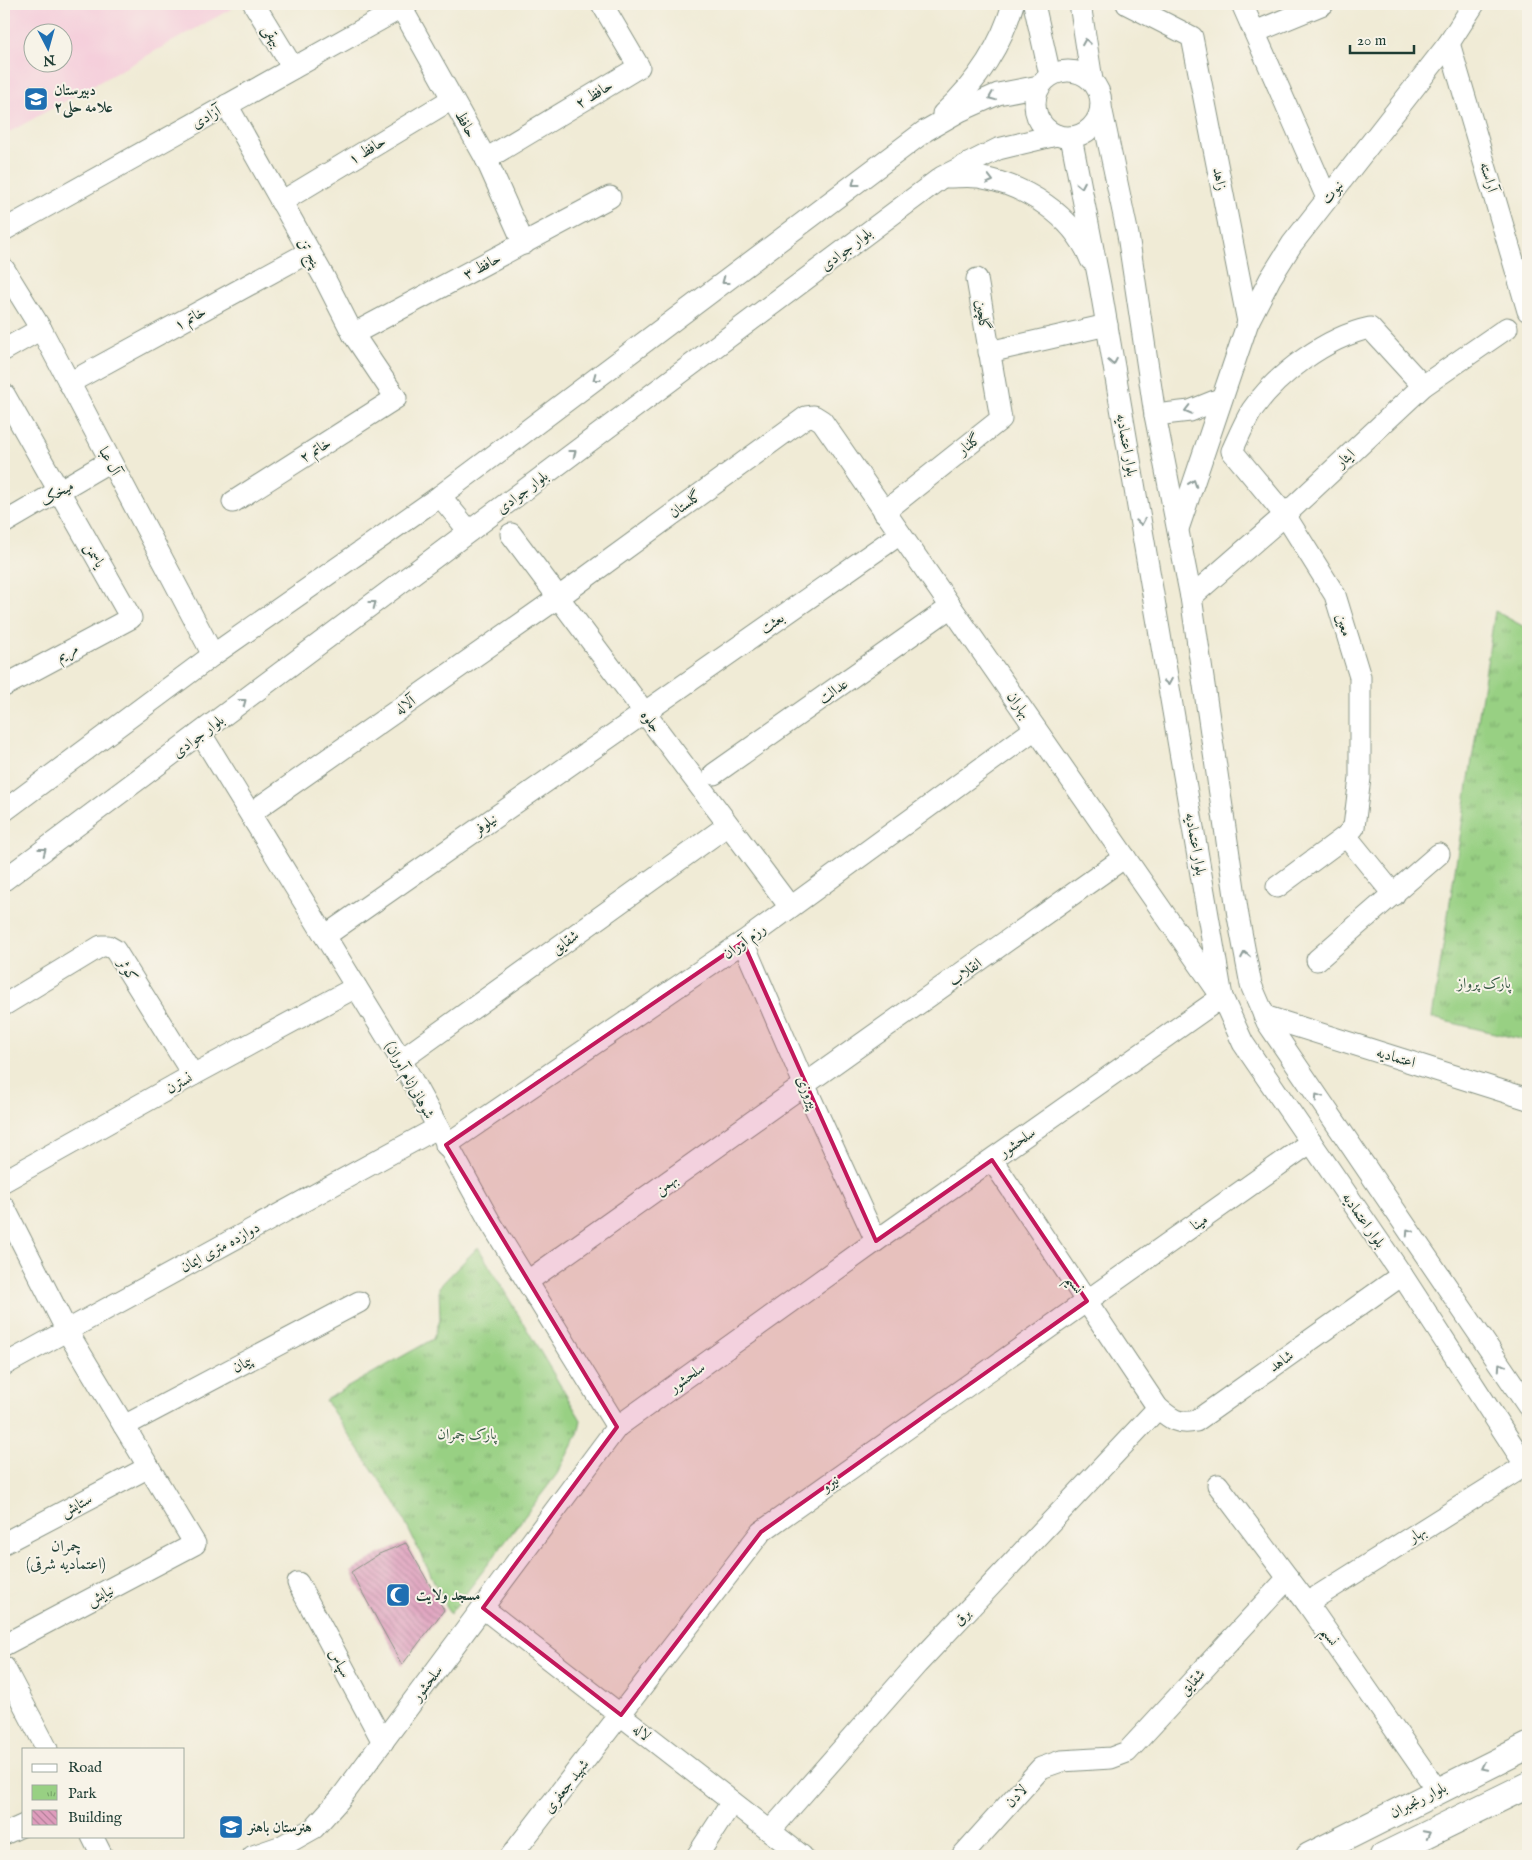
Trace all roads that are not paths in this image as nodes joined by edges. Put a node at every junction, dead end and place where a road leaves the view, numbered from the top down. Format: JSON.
{"nodes":[{"id":1,"x":254,"y":4,"type":"edge"},
{"id":2,"x":602,"y":4,"type":"edge"},
{"id":3,"x":1013,"y":4,"type":"edge"},
{"id":4,"x":1034,"y":4,"type":"edge"},
{"id":5,"x":1080,"y":4,"type":"edge"},
{"id":6,"x":1127,"y":4,"type":"edge"},
{"id":7,"x":1242,"y":4,"type":"edge"},
{"id":8,"x":1324,"y":4,"type":"edge"},
{"id":9,"x":1474,"y":4,"type":"edge"},
{"id":10,"x":405,"y":6,"type":"edge"},
{"id":11,"x":1255,"y":32,"type":"junction"},
{"id":12,"x":1449,"y":43,"type":"junction"},
{"id":13,"x":293,"y":68,"type":"junction"},
{"id":14,"x":1045,"y":80,"type":"junction"},
{"id":15,"x":1092,"y":80,"type":"junction"},
{"id":16,"x":452,"y":99,"type":"junction"},
{"id":17,"x":227,"y":106,"type":"junction"},
{"id":18,"x":1101,"y":108,"type":"junction"},
{"id":19,"x":925,"y":131,"type":"junction"},
{"id":20,"x":1064,"y":136,"type":"junction"},
{"id":21,"x":486,"y":159,"type":"junction"},
{"id":22,"x":942,"y":177,"type":"junction"},
{"id":23,"x":610,"y":197,"type":"dead end"},
{"id":24,"x":1327,"y":198,"type":"junction"},
{"id":25,"x":282,"y":202,"type":"junction"},
{"id":26,"x":4,"y":230,"type":"edge"},
{"id":27,"x":524,"y":244,"type":"junction"},
{"id":28,"x":310,"y":252,"type":"junction"},
{"id":29,"x":4,"y":268,"type":"edge"},
{"id":30,"x":977,"y":279,"type":"dead end"},
{"id":31,"x":1100,"y":285,"type":"junction"},
{"id":32,"x":1528,"y":311,"type":"edge"},
{"id":33,"x":1248,"y":322,"type":"junction"},
{"id":34,"x":1107,"y":325,"type":"junction"},
{"id":35,"x":1507,"y":328,"type":"dead end"},
{"id":36,"x":41,"y":330,"type":"junction"},
{"id":37,"x":353,"y":334,"type":"junction"},
{"id":38,"x":4,"y":350,"type":"edge"},
{"id":39,"x":988,"y":352,"type":"junction"},
{"id":40,"x":69,"y":383,"type":"junction"},
{"id":41,"x":1423,"y":386,"type":"junction"},
{"id":42,"x":4,"y":394,"type":"edge"},
{"id":43,"x":396,"y":398,"type":"joint"},
{"id":44,"x":1220,"y":399,"type":"junction"},
{"id":45,"x":1155,"y":415,"type":"junction"},
{"id":46,"x":814,"y":416,"type":"joint"},
{"id":47,"x":1212,"y":427,"type":"junction"},
{"id":48,"x":1232,"y":452,"type":"junction"},
{"id":49,"x":110,"y":461,"type":"junction"},
{"id":50,"x":60,"y":492,"type":"junction"},
{"id":51,"x":440,"y":496,"type":"junction"},
{"id":52,"x":233,"y":502,"type":"dead end"},
{"id":53,"x":884,"y":512,"type":"junction"},
{"id":54,"x":1284,"y":515,"type":"junction"},
{"id":55,"x":4,"y":524,"type":"edge"},
{"id":56,"x":1177,"y":530,"type":"junction"},
{"id":57,"x":469,"y":531,"type":"junction"},
{"id":58,"x":511,"y":534,"type":"dead end"},
{"id":59,"x":900,"y":534,"type":"junction"},
{"id":60,"x":559,"y":597,"type":"junction"},
{"id":61,"x":1190,"y":597,"type":"junction"},
{"id":62,"x":951,"y":608,"type":"junction"},
{"id":63,"x":131,"y":618,"type":"joint"},
{"id":64,"x":213,"y":655,"type":"junction"},
{"id":65,"x":4,"y":686,"type":"edge"},
{"id":66,"x":644,"y":712,"type":"junction"},
{"id":67,"x":1036,"y":729,"type":"junction"},
{"id":68,"x":201,"y":734,"type":"junction"},
{"id":69,"x":714,"y":774,"type":"dead end"},
{"id":70,"x":4,"y":811,"type":"edge"},
{"id":71,"x":251,"y":814,"type":"junction"},
{"id":72,"x":728,"y":825,"type":"junction"},
{"id":73,"x":1346,"y":836,"type":"junction"},
{"id":74,"x":1439,"y":854,"type":"dead end"},
{"id":75,"x":1125,"y":857,"type":"junction"},
{"id":76,"x":4,"y":880,"type":"edge"},
{"id":77,"x":1277,"y":887,"type":"dead end"},
{"id":78,"x":1394,"y":895,"type":"junction"},
{"id":79,"x":790,"y":908,"type":"junction"},
{"id":80,"x":325,"y":936,"type":"junction"},
{"id":81,"x":743,"y":942,"type":"junction"},
{"id":82,"x":1317,"y":960,"type":"dead end"},
{"id":83,"x":356,"y":987,"type":"junction"},
{"id":84,"x":1222,"y":997,"type":"junction"},
{"id":85,"x":4,"y":1006,"type":"edge"},
{"id":86,"x":1264,"y":1016,"type":"junction"},
{"id":87,"x":401,"y":1060,"type":"junction"},
{"id":88,"x":193,"y":1075,"type":"junction"},
{"id":89,"x":805,"y":1086,"type":"junction"},
{"id":90,"x":1528,"y":1099,"type":"edge"},
{"id":91,"x":442,"y":1137,"type":"junction"},
{"id":92,"x":1311,"y":1142,"type":"junction"},
{"id":93,"x":992,"y":1160,"type":"junction"},
{"id":94,"x":4,"y":1181,"type":"edge"},
{"id":95,"x":4,"y":1207,"type":"edge"},
{"id":96,"x":876,"y":1241,"type":"junction"},
{"id":97,"x":1402,"y":1275,"type":"junction"},
{"id":98,"x":528,"y":1281,"type":"junction"},
{"id":99,"x":1087,"y":1301,"type":"junction"},
{"id":100,"x":359,"y":1302,"type":"dead end"},
{"id":101,"x":67,"y":1331,"type":"junction"},
{"id":102,"x":4,"y":1365,"type":"edge"},
{"id":103,"x":1528,"y":1406,"type":"edge"},
{"id":104,"x":1158,"y":1408,"type":"junction"},
{"id":105,"x":124,"y":1426,"type":"junction"},
{"id":106,"x":617,"y":1427,"type":"junction"},
{"id":107,"x":149,"y":1467,"type":"junction"},
{"id":108,"x":1527,"y":1467,"type":"edge"},
{"id":109,"x":1218,"y":1485,"type":"dead end"},
{"id":110,"x":4,"y":1543,"type":"edge"},
{"id":111,"x":1288,"y":1578,"type":"junction"},
{"id":112,"x":298,"y":1583,"type":"dead end"},
{"id":113,"x":1307,"y":1603,"type":"junction"},
{"id":114,"x":483,"y":1608,"type":"junction"},
{"id":115,"x":4,"y":1645,"type":"edge"},
{"id":116,"x":4,"y":1667,"type":"edge"},
{"id":117,"x":621,"y":1716,"type":"junction"},
{"id":118,"x":383,"y":1742,"type":"junction"},
{"id":119,"x":1528,"y":1746,"type":"edge"},
{"id":120,"x":45,"y":1748,"type":"edge"},
{"id":121,"x":1083,"y":1758,"type":"joint"},
{"id":122,"x":1528,"y":1785,"type":"edge"},
{"id":123,"x":1437,"y":1790,"type":"junction"},
{"id":124,"x":732,"y":1802,"type":"junction"},
{"id":125,"x":22,"y":1826,"type":"edge"},
{"id":126,"x":770,"y":1831,"type":"junction"},
{"id":127,"x":4,"y":1834,"type":"edge"},
{"id":128,"x":93,"y":1838,"type":"edge"},
{"id":129,"x":793,"y":1853,"type":"edge"},
{"id":130,"x":102,"y":1856,"type":"edge"},
{"id":131,"x":253,"y":1856,"type":"edge"},
{"id":132,"x":511,"y":1856,"type":"edge"},
{"id":133,"x":697,"y":1856,"type":"edge"},
{"id":134,"x":962,"y":1856,"type":"edge"},
{"id":135,"x":1308,"y":1856,"type":"edge"},
{"id":136,"x":1383,"y":1856,"type":"edge"}],
"edges":[{"from":1,"to":13,"type":"street","name":"بیهقی"},
{"from":2,"to":21,"type":"street","name":"حافظ ۲"},
{"from":3,"to":19,"type":"street"},
{"from":4,"to":14,"type":"street"},
{"from":15,"to":5,"type":"street","one_way":true},
{"from":6,"to":33,"type":"street","name":"زاهد"},
{"from":7,"to":11,"type":"street"},
{"from":8,"to":11,"type":"street"},
{"from":9,"to":12,"type":"street","name":"نبوت"},
{"from":10,"to":13,"type":"street","name":"آزادی"},
{"from":10,"to":16,"type":"street","name":"حافظ"},
{"from":11,"to":24,"type":"street"},
{"from":12,"to":24,"type":"street","name":"نبوت"},
{"from":12,"to":32,"type":"street","name":"آراسته"},
{"from":13,"to":17,"type":"street","name":"آزادی"},
{"from":14,"to":15,"type":"street"},
{"from":14,"to":19,"type":"street","one_way":true},
{"from":14,"to":20,"type":"street"},
{"from":15,"to":18,"type":"street"},
{"from":16,"to":21,"type":"street","name":"حافظ"},
{"from":16,"to":25,"type":"street","name":"حافظ ۱"},
{"from":17,"to":25,"type":"street","name":"پنج تن"},
{"from":17,"to":26,"type":"street","name":"آزادی"},
{"from":18,"to":20,"type":"street"},
{"from":18,"to":45,"type":"street","name":"بلوار اعتمادیه"},
{"from":19,"to":51,"type":"street","one_way":true},
{"from":20,"to":22,"type":"street","name":"بلوار جوادی"},
{"from":20,"to":31,"type":"street","name":"بلوار اعتمادیه","one_way":true},
{"from":21,"to":27,"type":"street","name":"حافظ"},
{"from":22,"to":31,"type":"street","one_way":true},
{"from":57,"to":22,"type":"street","name":"بلوار جوادی","one_way":true},
{"from":23,"to":27,"type":"street","name":"حافظ ۳"},
{"from":24,"to":33,"type":"street","name":"نبوت"},
{"from":25,"to":28,"type":"street","name":"پنج تن"},
{"from":27,"to":37,"type":"street","name":"حافظ ۳"},
{"from":28,"to":37,"type":"street","name":"پنج تن"},
{"from":28,"to":40,"type":"street","name":"خاتم ۱"},
{"from":29,"to":36,"type":"street","name":"آل عبا"},
{"from":30,"to":39,"type":"street","name":"گلچین"},
{"from":31,"to":34,"type":"street","name":"بلوار اعتمادیه"},
{"from":33,"to":44,"type":"street","name":"نبوت"},
{"from":34,"to":39,"type":"street"},
{"from":34,"to":84,"type":"street","name":"بلوار اعتمادیه","one_way":true},
{"from":35,"to":41,"type":"street","name":"ایثار"},
{"from":36,"to":38,"type":"street"},
{"from":36,"to":40,"type":"street","name":"آل عبا"},
{"from":37,"to":43,"type":"street","name":"پنج تن"},
{"from":39,"to":53,"type":"street","name":"گلنار"},
{"from":40,"to":49,"type":"street","name":"آل عبا"},
{"from":41,"to":48,"type":"street"},
{"from":41,"to":54,"type":"street","name":"ایثار"},
{"from":42,"to":50,"type":"street","name":"یاسمن"},
{"from":43,"to":52,"type":"street","name":"خاتم ۲"},
{"from":44,"to":45,"type":"street","one_way":true},
{"from":44,"to":47,"type":"street","name":"نبوت"},
{"from":45,"to":56,"type":"street","name":"بلوار اعتمادیه"},
{"from":46,"to":53,"type":"street","name":"بهاران"},
{"from":46,"to":60,"type":"street","name":"گلستان"},
{"from":47,"to":48,"type":"street","name":"معین"},
{"from":56,"to":47,"type":"street","name":"نبوت","one_way":true},
{"from":48,"to":54,"type":"street","name":"معین"},
{"from":49,"to":50,"type":"street","name":"میخک"},
{"from":49,"to":64,"type":"street","name":"آل عبا"},
{"from":50,"to":55,"type":"street","name":"میخک"},
{"from":50,"to":63,"type":"street","name":"یاسمن"},
{"from":51,"to":57,"type":"street"},
{"from":51,"to":64,"type":"street"},
{"from":53,"to":59,"type":"street","name":"بهاران"},
{"from":54,"to":61,"type":"street","name":"ایثار"},
{"from":54,"to":73,"type":"street","name":"معین"},
{"from":56,"to":61,"type":"street","name":"بلوار اعتمادیه"},
{"from":68,"to":57,"type":"street","name":"بلوار جوادی","one_way":true},
{"from":58,"to":60,"type":"street","name":"جلوه"},
{"from":59,"to":62,"type":"street","name":"بهاران"},
{"from":59,"to":66,"type":"street","name":"بعثت"},
{"from":60,"to":66,"type":"street","name":"جلوه"},
{"from":60,"to":71,"type":"street","name":"آلاله"},
{"from":86,"to":61,"type":"street","name":"بلوار اعتمادیه","one_way":true},
{"from":62,"to":67,"type":"street","name":"بهاران"},
{"from":62,"to":69,"type":"street","name":"عدالت"},
{"from":63,"to":65,"type":"street","name":"مریم"},
{"from":64,"to":70,"type":"street"},
{"from":66,"to":72,"type":"street","name":"جلوه"},
{"from":66,"to":80,"type":"street","name":"نیلوفر"},
{"from":67,"to":75,"type":"street","name":"بهاران"},
{"from":67,"to":79,"type":"street","name":"رزم آوران"},
{"from":68,"to":71,"type":"street","name":"شوهانی(نام آوران)"},
{"from":76,"to":68,"type":"street","name":"بلوار جوادی","one_way":true},
{"from":71,"to":80,"type":"street","name":"شوهانی(نام آوران)"},
{"from":72,"to":79,"type":"street","name":"جلوه"},
{"from":72,"to":87,"type":"street","name":"شقایق"},
{"from":73,"to":77,"type":"street","name":"معین"},
{"from":73,"to":78,"type":"street"},
{"from":74,"to":78,"type":"street"},
{"from":75,"to":84,"type":"street","name":"بهاران"},
{"from":75,"to":89,"type":"street","name":"انقلاب"},
{"from":78,"to":82,"type":"street"},
{"from":79,"to":81,"type":"street","name":"رزم آوران"},
{"from":80,"to":83,"type":"street","name":"شوهانی(نام آوران)"},
{"from":81,"to":89,"type":"street","name":"پیروزی"},
{"from":81,"to":91,"type":"street","name":"رزم آوران"},
{"from":83,"to":87,"type":"street","name":"شوهانی(نام آوران)"},
{"from":83,"to":88,"type":"street","name":"نسترن"},
{"from":84,"to":92,"type":"street","name":"بلوار اعتمادیه"},
{"from":84,"to":93,"type":"street","name":"سلحشور"},
{"from":85,"to":88,"type":"street","name":"کوثر"},
{"from":86,"to":90,"type":"street","name":"اعتمادیه"},
{"from":103,"to":86,"type":"street","name":"بلوار اعتمادیه","one_way":true},
{"from":87,"to":91,"type":"street","name":"شوهانی(نام آوران)"},
{"from":88,"to":94,"type":"street","name":"نسترن"},
{"from":89,"to":96,"type":"street","name":"پیروزی"},
{"from":89,"to":98,"type":"street","name":"بهمن"},
{"from":91,"to":98,"type":"street","name":"شوهانی(نام آوران)"},
{"from":91,"to":101,"type":"street","name":"دوازده متری ایمان"},
{"from":92,"to":97,"type":"street","name":"بلوار اعتمادیه"},
{"from":92,"to":99,"type":"street","name":"مینا"},
{"from":93,"to":96,"type":"street","name":"سلحشور"},
{"from":93,"to":99,"type":"street","name":"نسیم"},
{"from":95,"to":101,"type":"street"},
{"from":96,"to":106,"type":"street","name":"سلحشور"},
{"from":97,"to":104,"type":"street","name":"شاهد"},
{"from":97,"to":108,"type":"street","name":"بلوار اعتمادیه"},
{"from":98,"to":106,"type":"street","name":"شوهانی(نام آوران)"},
{"from":99,"to":104,"type":"street","name":"نسیم"},
{"from":99,"to":117,"type":"street","name":"نیرو"},
{"from":100,"to":105,"type":"street","name":"پیمان"},
{"from":101,"to":102,"type":"street","name":"دوازده متری ایمان"},
{"from":101,"to":105,"type":"street"},
{"from":104,"to":126,"type":"street","name":"برق"},
{"from":105,"to":107,"type":"street"},
{"from":106,"to":114,"type":"street","name":"سلحشور"},
{"from":107,"to":110,"type":"street","name":"ستایش"},
{"from":107,"to":115,"type":"street","name":"نیایش"},
{"from":108,"to":113,"type":"street","name":"بهار"},
{"from":109,"to":111,"type":"street","name":"نسیم"},
{"from":111,"to":113,"type":"street","name":"نسیم"},
{"from":111,"to":121,"type":"street","name":"شقایق"},
{"from":112,"to":118,"type":"street","name":"سپاس"},
{"from":113,"to":123,"type":"street","name":"نسیم"},
{"from":114,"to":117,"type":"street","name":"لاله"},
{"from":114,"to":118,"type":"street","name":"سلحشور"},
{"from":116,"to":120,"type":"street"},
{"from":117,"to":124,"type":"street","name":"لاله"},
{"from":117,"to":132,"type":"street","name":"شهید جعفری"},
{"from":118,"to":131,"type":"street","name":"سلحشور"},
{"from":119,"to":123,"type":"main road","name":"بلوار رنجبران","one_way":true},
{"from":121,"to":134,"type":"street","name":"لادن"},
{"from":136,"to":122,"type":"main road","one_way":true},
{"from":123,"to":135,"type":"main road","name":"بلوار رنجبران"},
{"from":124,"to":126,"type":"street","name":"لاله"},
{"from":124,"to":133,"type":"street"},
{"from":125,"to":127,"type":"street"},
{"from":126,"to":129,"type":"street","name":"لاله"},
{"from":128,"to":130,"type":"street"}]}
